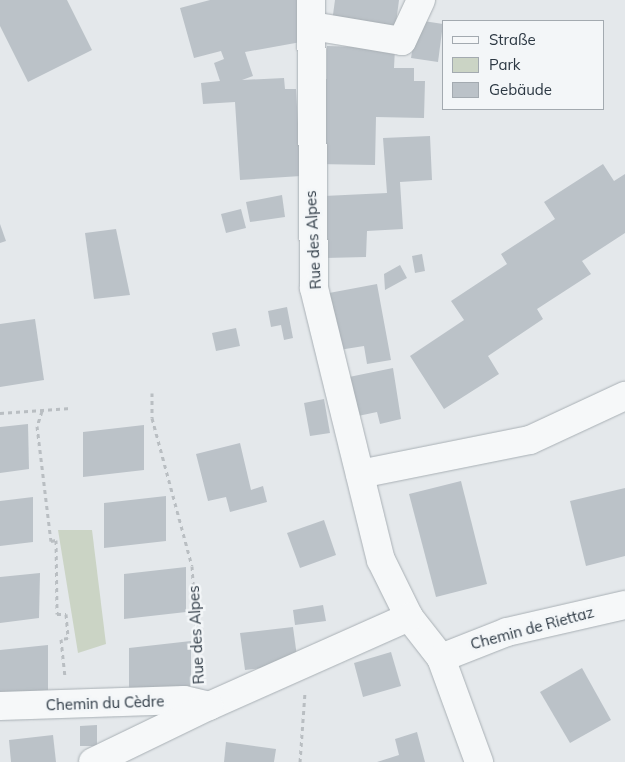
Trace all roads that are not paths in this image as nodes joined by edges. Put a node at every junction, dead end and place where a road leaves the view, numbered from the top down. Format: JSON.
{"nodes":[{"id":1,"x":421,"y":0,"type":"edge"},
{"id":2,"x":311,"y":13,"type":"edge"},
{"id":3,"x":625,"y":396,"type":"edge"},
{"id":4,"x":360,"y":474,"type":"junction"},
{"id":5,"x":625,"y":605,"type":"edge"},
{"id":6,"x":409,"y":617,"type":"junction"},
{"id":7,"x":441,"y":658,"type":"junction"},
{"id":8,"x":204,"y":705,"type":"junction"},
{"id":9,"x":0,"y":706,"type":"edge"},
{"id":10,"x":93,"y":762,"type":"edge"},
{"id":11,"x":479,"y":762,"type":"edge"}],
"edges":[{"from":1,"to":2,"type":"street"},
{"from":2,"to":4,"type":"street","name":"Rue des Alpes"},
{"from":3,"to":4,"type":"street"},
{"from":4,"to":6,"type":"street","name":"Rue des Alpes"},
{"from":5,"to":7,"type":"street","name":"Chemin de Riettaz"},
{"from":6,"to":7,"type":"street","name":"Rue des Alpes"},
{"from":6,"to":8,"type":"street","name":"Chemin du Cèdre"},
{"from":7,"to":11,"type":"street","name":"Rue des Alpes"},
{"from":8,"to":9,"type":"street","name":"Chemin du Cèdre"},
{"from":8,"to":10,"type":"street","name":"Chemin du Cèdre"}]}
